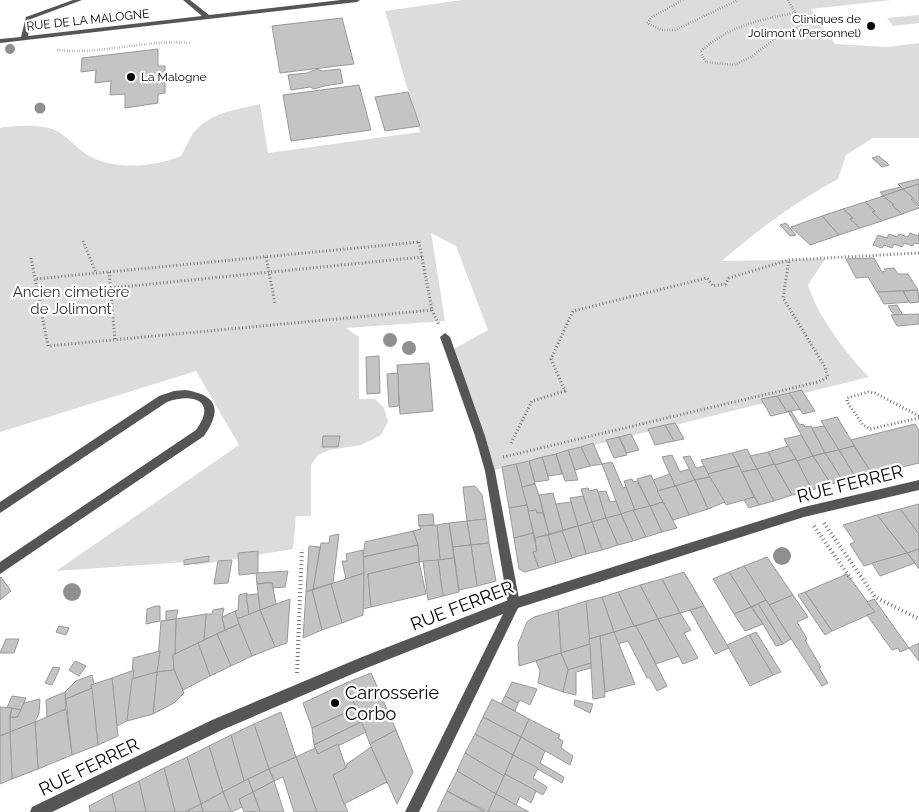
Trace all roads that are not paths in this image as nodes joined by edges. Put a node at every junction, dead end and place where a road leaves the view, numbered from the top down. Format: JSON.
{"nodes":[{"id":1,"x":79,"y":0,"type":"edge"},
{"id":2,"x":186,"y":0,"type":"edge"},
{"id":3,"x":357,"y":0,"type":"edge"},
{"id":4,"x":210,"y":18,"type":"junction"},
{"id":5,"x":24,"y":38,"type":"junction"},
{"id":6,"x":0,"y":41,"type":"edge"},
{"id":7,"x":445,"y":337,"type":"dead end"},
{"id":8,"x":919,"y":485,"type":"edge"},
{"id":9,"x":0,"y":508,"type":"edge"},
{"id":10,"x":0,"y":570,"type":"edge"},
{"id":11,"x":514,"y":604,"type":"junction"},
{"id":12,"x":37,"y":812,"type":"edge"},
{"id":13,"x":412,"y":812,"type":"edge"}],
"edges":[{"from":1,"to":5,"type":"street"},
{"from":2,"to":4,"type":"street"},
{"from":3,"to":4,"type":"street","name":"RUE DE LA MALOGNE"},
{"from":4,"to":5,"type":"street","name":"RUE DE LA MALOGNE"},
{"from":5,"to":6,"type":"street","name":"RUE DE LA MALOGNE"},
{"from":7,"to":11,"type":"street"},
{"from":8,"to":11,"type":"street","name":"RUE FERRER"},
{"from":9,"to":10,"type":"street"},
{"from":11,"to":12,"type":"street","name":"RUE FERRER"},
{"from":11,"to":13,"type":"street"}]}
